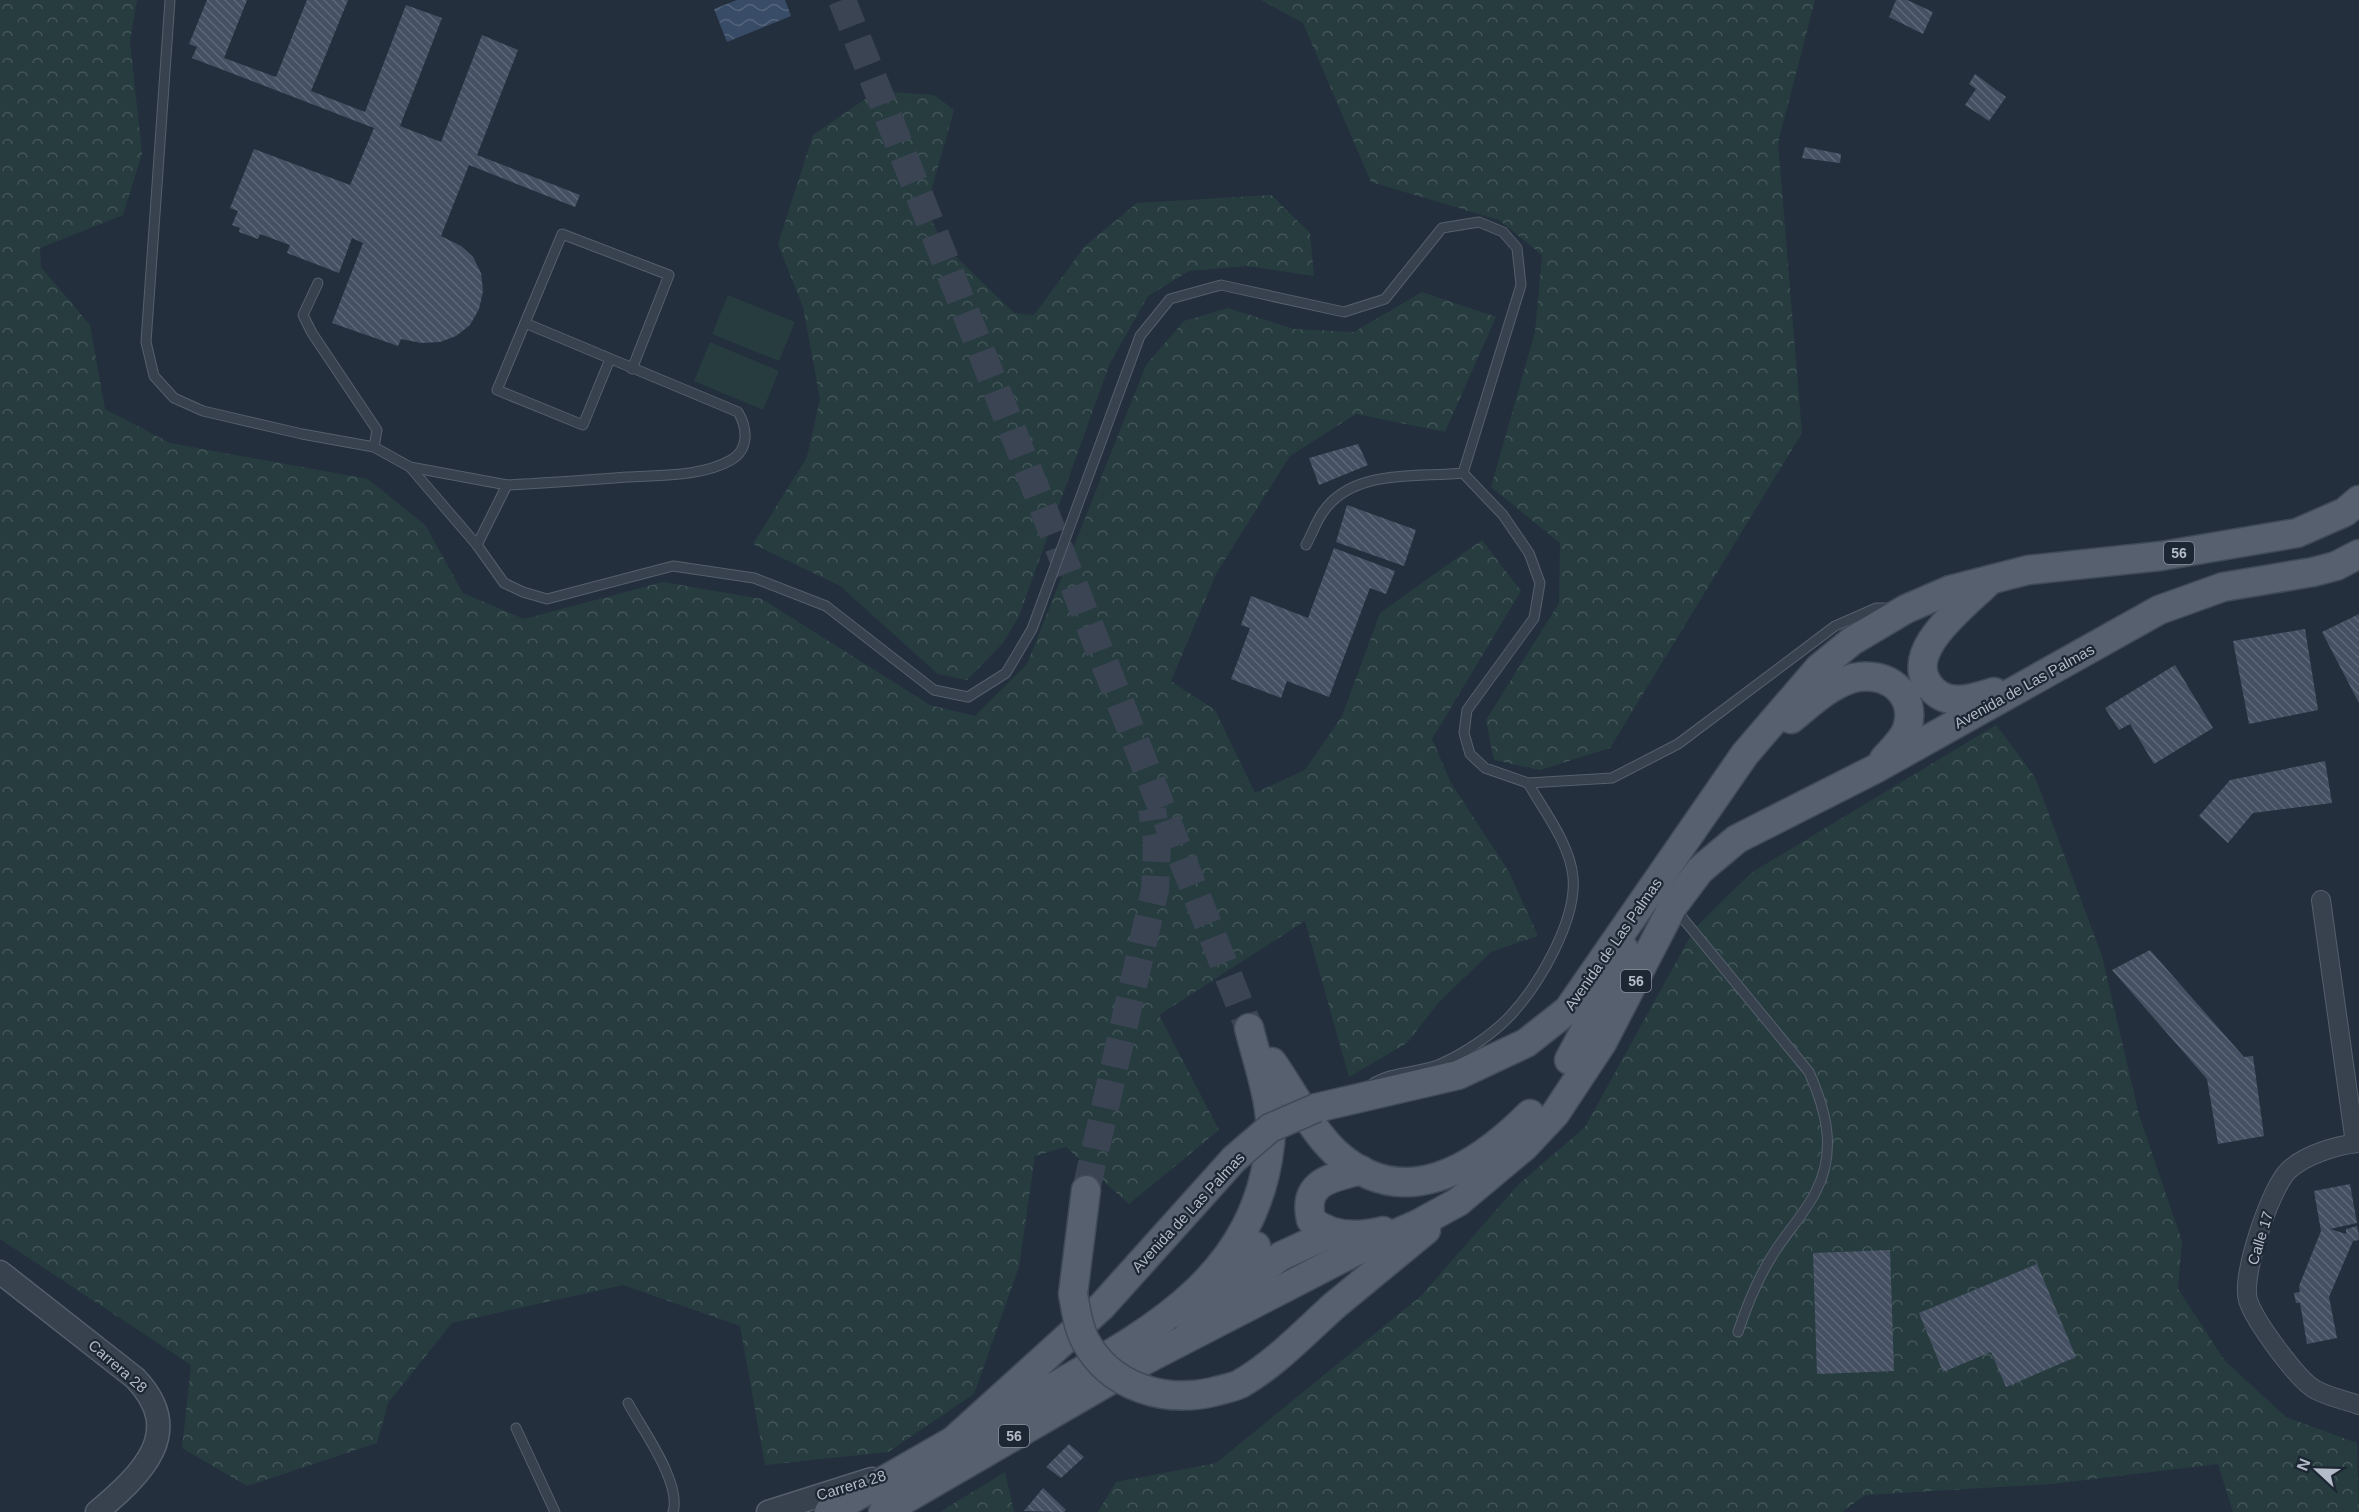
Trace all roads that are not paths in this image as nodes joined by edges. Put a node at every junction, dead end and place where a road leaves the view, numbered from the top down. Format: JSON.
{"nodes":[{"id":1,"x":170,"y":0,"type":"edge"},
{"id":2,"x":318,"y":284,"type":"dead end"},
{"id":3,"x":525,"y":323,"type":"junction"},
{"id":4,"x":609,"y":359,"type":"junction"},
{"id":5,"x":632,"y":369,"type":"junction"},
{"id":6,"x":374,"y":447,"type":"junction"},
{"id":7,"x":410,"y":467,"type":"junction"},
{"id":8,"x":1463,"y":473,"type":"junction"},
{"id":9,"x":507,"y":485,"type":"junction"},
{"id":10,"x":2359,"y":500,"type":"edge"},
{"id":11,"x":1306,"y":545,"type":"dead end"},
{"id":12,"x":477,"y":546,"type":"junction"},
{"id":13,"x":2359,"y":554,"type":"edge"},
{"id":14,"x":1990,"y":580,"type":"junction"},
{"id":15,"x":1906,"y":609,"type":"junction"},
{"id":16,"x":2038,"y":679,"type":"junction"},
{"id":17,"x":1745,"y":754,"type":"junction"},
{"id":18,"x":1875,"y":769,"type":"junction"},
{"id":19,"x":1528,"y":783,"type":"junction"},
{"id":20,"x":2320,"y":900,"type":"dead end"},
{"id":21,"x":1673,"y":906,"type":"junction"},
{"id":22,"x":1636,"y":913,"type":"junction"},
{"id":23,"x":1272,"y":1062,"type":"junction"},
{"id":24,"x":1329,"y":1106,"type":"junction"},
{"id":25,"x":2357,"y":1143,"type":"edge"},
{"id":26,"x":1361,"y":1170,"type":"junction"},
{"id":27,"x":1086,"y":1190,"type":"tunnel mouth"},
{"id":28,"x":1458,"y":1202,"type":"junction"},
{"id":29,"x":1418,"y":1224,"type":"junction"},
{"id":30,"x":1331,"y":1233,"type":"junction"},
{"id":31,"x":0,"y":1272,"type":"edge"},
{"id":32,"x":1215,"y":1304,"type":"junction"},
{"id":33,"x":1738,"y":1332,"type":"dead end"},
{"id":34,"x":1145,"y":1360,"type":"junction"},
{"id":35,"x":628,"y":1403,"type":"dead end"},
{"id":36,"x":2359,"y":1405,"type":"edge"},
{"id":37,"x":516,"y":1428,"type":"dead end"},
{"id":38,"x":952,"y":1441,"type":"junction"},
{"id":39,"x":900,"y":1470,"type":"junction"},
{"id":40,"x":97,"y":1512,"type":"edge"},
{"id":41,"x":555,"y":1512,"type":"edge"},
{"id":42,"x":673,"y":1512,"type":"edge"},
{"id":43,"x":768,"y":1512,"type":"edge"},
{"id":44,"x":829,"y":1512,"type":"edge"},
{"id":45,"x":883,"y":1512,"type":"edge"}],
"edges":[{"from":1,"to":6,"type":"lane"},
{"from":2,"to":6,"type":"lane"},
{"from":3,"to":4,"type":"lane"},
{"from":3,"to":4,"type":"lane"},
{"from":3,"to":5,"type":"lane"},
{"from":4,"to":5,"type":"lane"},
{"from":5,"to":9,"type":"lane"},
{"from":6,"to":7,"type":"lane"},
{"from":7,"to":9,"type":"lane"},
{"from":7,"to":12,"type":"lane"},
{"from":8,"to":11,"type":"lane"},
{"from":8,"to":12,"type":"lane"},
{"from":8,"to":19,"type":"lane"},
{"from":9,"to":12,"type":"lane"},
{"from":10,"to":14,"type":"main road","name":"Avenida de Las Palmas","number":"56"},
{"from":13,"to":16,"type":"main road","name":"Avenida de Las Palmas","number":"56"},
{"from":14,"to":15,"type":"main road","name":"Avenida de Las Palmas","number":"56"},
{"from":14,"to":16,"type":"main road"},
{"from":15,"to":17,"type":"main road","name":"Avenida de Las Palmas","number":"56"},
{"from":15,"to":19,"type":"lane"},
{"from":16,"to":18,"type":"main road","name":"Avenida de Las Palmas","number":"56"},
{"from":17,"to":18,"type":"main road"},
{"from":17,"to":22,"type":"main road","name":"Avenida de Las Palmas","number":"56"},
{"from":18,"to":21,"type":"main road","name":"Avenida de Las Palmas","number":"56"},
{"from":19,"to":24,"type":"lane"},
{"from":20,"to":25,"type":"street"},
{"from":21,"to":28,"type":"main road","name":"Avenida de Las Palmas","number":"56"},
{"from":21,"to":33,"type":"lane"},
{"from":22,"to":24,"type":"main road","name":"Avenida de Las Palmas","number":"56"},
{"from":22,"to":26,"type":"main road"},
{"from":23,"to":26,"type":"main road"},
{"from":23,"to":32,"type":"main road"},
{"from":23,"to":38,"type":"main road"},
{"from":24,"to":38,"type":"main road","name":"Avenida de Las Palmas","number":"56","bridge":true},
{"from":25,"to":36,"type":"street","name":"Calle 17"},
{"from":26,"to":30,"type":"main road"},
{"from":27,"to":28,"type":"main road","bridge":true},
{"from":28,"to":29,"type":"main road","name":"Avenida de Las Palmas","number":"56"},
{"from":29,"to":30,"type":"main road"},
{"from":29,"to":34,"type":"main road","name":"Avenida de Las Palmas","number":"56"},
{"from":30,"to":32,"type":"main road"},
{"from":31,"to":40,"type":"street","name":"Carrera 28"},
{"from":32,"to":34,"type":"main road"},
{"from":34,"to":45,"type":"main road","name":"Avenida de Las Palmas","number":"56"},
{"from":35,"to":42,"type":"lane"},
{"from":37,"to":41,"type":"lane"},
{"from":38,"to":39,"type":"main road","name":"Avenida de Las Palmas","number":"56"},
{"from":39,"to":43,"type":"street","name":"Carrera 28"},
{"from":39,"to":44,"type":"main road","name":"Avenida de Las Palmas","number":"56"}]}
